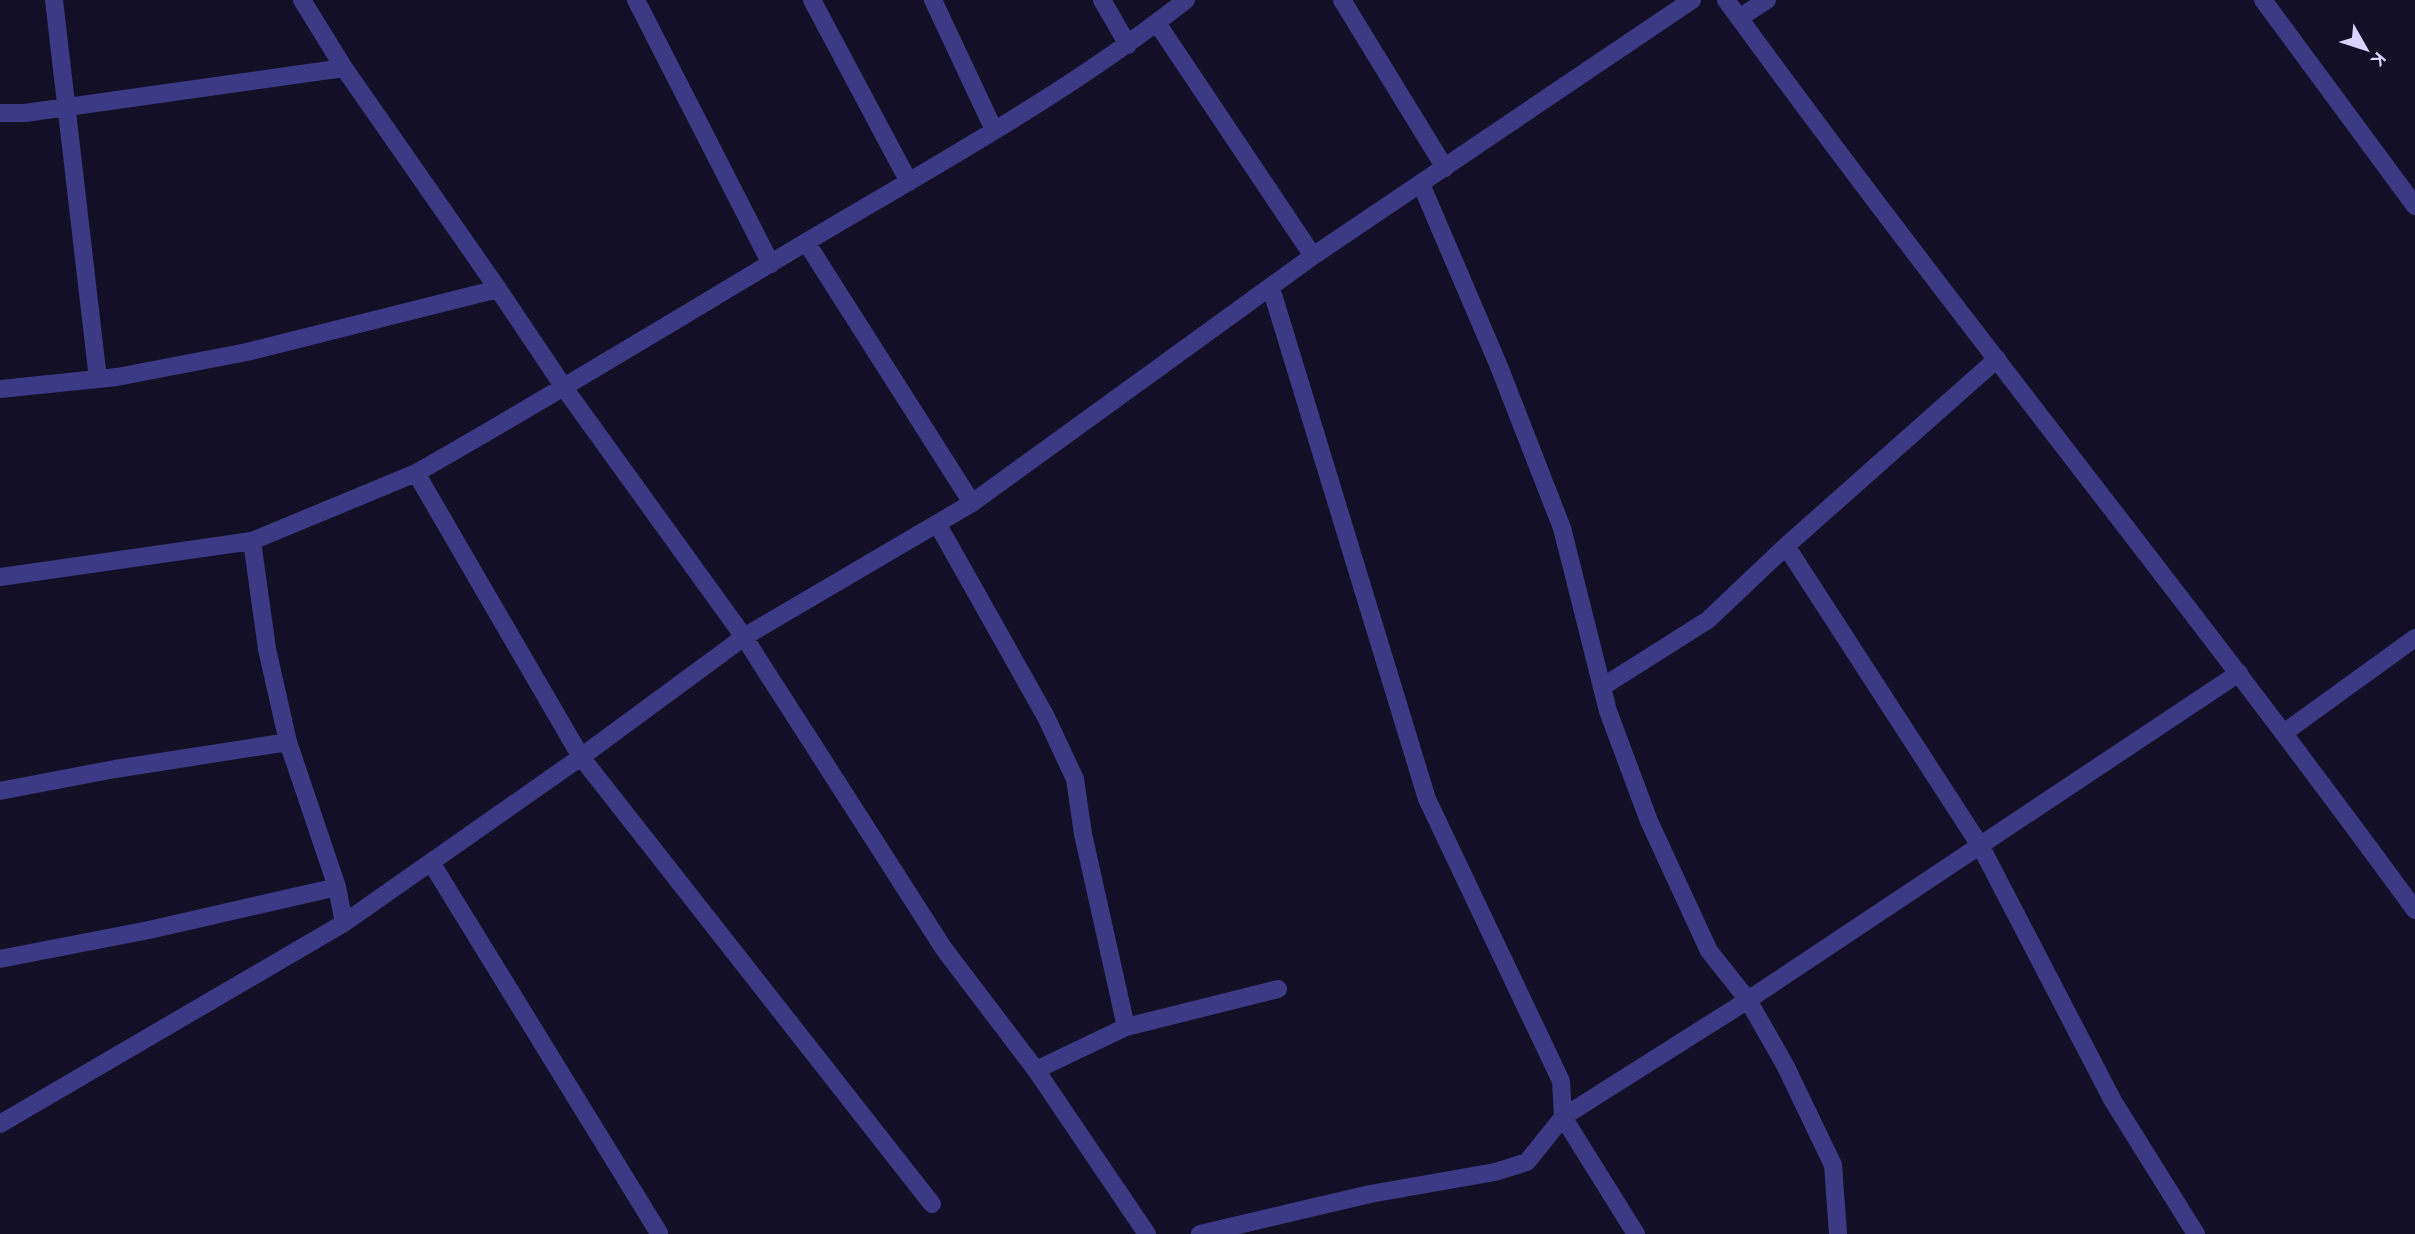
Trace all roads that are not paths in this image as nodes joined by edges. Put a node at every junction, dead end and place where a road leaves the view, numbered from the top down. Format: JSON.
{"nodes":[{"id":1,"x":54,"y":0,"type":"edge"},
{"id":2,"x":302,"y":0,"type":"edge"},
{"id":3,"x":636,"y":0,"type":"edge"},
{"id":4,"x":812,"y":0,"type":"edge"},
{"id":5,"x":933,"y":0,"type":"edge"},
{"id":6,"x":1102,"y":0,"type":"edge"},
{"id":7,"x":1186,"y":0,"type":"edge"},
{"id":8,"x":1342,"y":0,"type":"edge"},
{"id":9,"x":1692,"y":0,"type":"edge"},
{"id":10,"x":1727,"y":0,"type":"edge"},
{"id":11,"x":1767,"y":0,"type":"edge"},
{"id":12,"x":2263,"y":0,"type":"edge"},
{"id":13,"x":1739,"y":18,"type":"junction"},
{"id":14,"x":1157,"y":23,"type":"junction"},
{"id":15,"x":1128,"y":45,"type":"junction"},
{"id":16,"x":344,"y":68,"type":"junction"},
{"id":17,"x":67,"y":107,"type":"junction"},
{"id":18,"x":0,"y":113,"type":"edge"},
{"id":19,"x":994,"y":130,"type":"junction"},
{"id":20,"x":1445,"y":168,"type":"junction"},
{"id":21,"x":909,"y":182,"type":"junction"},
{"id":22,"x":1421,"y":184,"type":"junction"},
{"id":23,"x":2415,"y":206,"type":"edge"},
{"id":24,"x":806,"y":242,"type":"junction"},
{"id":25,"x":1313,"y":256,"type":"junction"},
{"id":26,"x":771,"y":264,"type":"junction"},
{"id":27,"x":1270,"y":288,"type":"junction"},
{"id":28,"x":498,"y":289,"type":"junction"},
{"id":29,"x":1997,"y":359,"type":"junction"},
{"id":30,"x":98,"y":379,"type":"junction"},
{"id":31,"x":0,"y":389,"type":"edge"},
{"id":32,"x":565,"y":389,"type":"junction"},
{"id":33,"x":416,"y":472,"type":"junction"},
{"id":34,"x":972,"y":503,"type":"junction"},
{"id":35,"x":938,"y":525,"type":"junction"},
{"id":36,"x":252,"y":541,"type":"junction"},
{"id":37,"x":1786,"y":545,"type":"junction"},
{"id":38,"x":0,"y":577,"type":"edge"},
{"id":39,"x":744,"y":637,"type":"junction"},
{"id":40,"x":2415,"y":638,"type":"edge"},
{"id":41,"x":2239,"y":673,"type":"junction"},
{"id":42,"x":1602,"y":687,"type":"junction"},
{"id":43,"x":2285,"y":732,"type":"junction"},
{"id":44,"x":288,"y":742,"type":"junction"},
{"id":45,"x":582,"y":757,"type":"junction"},
{"id":46,"x":0,"y":791,"type":"edge"},
{"id":47,"x":1980,"y":847,"type":"junction"},
{"id":48,"x":432,"y":864,"type":"junction"},
{"id":49,"x":337,"y":887,"type":"junction"},
{"id":50,"x":2415,"y":910,"type":"edge"},
{"id":51,"x":344,"y":923,"type":"junction"},
{"id":52,"x":0,"y":959,"type":"edge"},
{"id":53,"x":1278,"y":989,"type":"dead end"},
{"id":54,"x":1748,"y":1000,"type":"junction"},
{"id":55,"x":1126,"y":1027,"type":"junction"},
{"id":56,"x":1036,"y":1070,"type":"junction"},
{"id":57,"x":1563,"y":1117,"type":"junction"},
{"id":58,"x":0,"y":1124,"type":"edge"},
{"id":59,"x":932,"y":1204,"type":"dead end"},
{"id":60,"x":659,"y":1233,"type":"edge"},
{"id":61,"x":1147,"y":1234,"type":"edge"},
{"id":62,"x":1200,"y":1234,"type":"edge"},
{"id":63,"x":1636,"y":1234,"type":"edge"},
{"id":64,"x":1838,"y":1234,"type":"edge"},
{"id":65,"x":2196,"y":1234,"type":"edge"}],
"edges":[{"from":1,"to":17,"type":"street"},
{"from":2,"to":16,"type":"street"},
{"from":3,"to":26,"type":"street"},
{"from":4,"to":21,"type":"street"},
{"from":5,"to":19,"type":"street"},
{"from":6,"to":15,"type":"street"},
{"from":7,"to":14,"type":"street"},
{"from":8,"to":20,"type":"street"},
{"from":9,"to":20,"type":"street"},
{"from":10,"to":13,"type":"street"},
{"from":11,"to":13,"type":"street"},
{"from":12,"to":23,"type":"street"},
{"from":13,"to":29,"type":"street"},
{"from":14,"to":15,"type":"street"},
{"from":14,"to":25,"type":"street"},
{"from":15,"to":19,"type":"street"},
{"from":16,"to":17,"type":"street"},
{"from":16,"to":28,"type":"street"},
{"from":17,"to":18,"type":"street"},
{"from":17,"to":30,"type":"street"},
{"from":19,"to":21,"type":"street"},
{"from":20,"to":22,"type":"street"},
{"from":21,"to":24,"type":"street"},
{"from":22,"to":25,"type":"street"},
{"from":22,"to":42,"type":"street"},
{"from":24,"to":26,"type":"street"},
{"from":24,"to":34,"type":"street"},
{"from":25,"to":27,"type":"street"},
{"from":26,"to":32,"type":"street"},
{"from":27,"to":34,"type":"street"},
{"from":27,"to":57,"type":"street"},
{"from":28,"to":30,"type":"street"},
{"from":28,"to":32,"type":"street"},
{"from":29,"to":37,"type":"street"},
{"from":29,"to":41,"type":"street"},
{"from":30,"to":31,"type":"street"},
{"from":32,"to":33,"type":"street"},
{"from":32,"to":39,"type":"street"},
{"from":33,"to":36,"type":"street"},
{"from":33,"to":45,"type":"street"},
{"from":34,"to":35,"type":"street"},
{"from":35,"to":39,"type":"street"},
{"from":35,"to":55,"type":"street"},
{"from":36,"to":38,"type":"street"},
{"from":36,"to":44,"type":"street"},
{"from":37,"to":42,"type":"street"},
{"from":37,"to":47,"type":"street"},
{"from":39,"to":45,"type":"street"},
{"from":39,"to":56,"type":"street"},
{"from":40,"to":43,"type":"street"},
{"from":41,"to":43,"type":"street"},
{"from":41,"to":47,"type":"street"},
{"from":42,"to":54,"type":"street"},
{"from":43,"to":50,"type":"street"},
{"from":44,"to":46,"type":"street"},
{"from":44,"to":49,"type":"street"},
{"from":45,"to":48,"type":"street"},
{"from":45,"to":59,"type":"street"},
{"from":47,"to":54,"type":"street"},
{"from":47,"to":65,"type":"street"},
{"from":48,"to":51,"type":"street"},
{"from":48,"to":60,"type":"street"},
{"from":49,"to":51,"type":"street"},
{"from":49,"to":52,"type":"street"},
{"from":51,"to":58,"type":"street"},
{"from":53,"to":55,"type":"street"},
{"from":54,"to":57,"type":"street"},
{"from":54,"to":64,"type":"street"},
{"from":55,"to":56,"type":"street"},
{"from":56,"to":61,"type":"street"},
{"from":57,"to":62,"type":"street"},
{"from":57,"to":63,"type":"street"}]}
